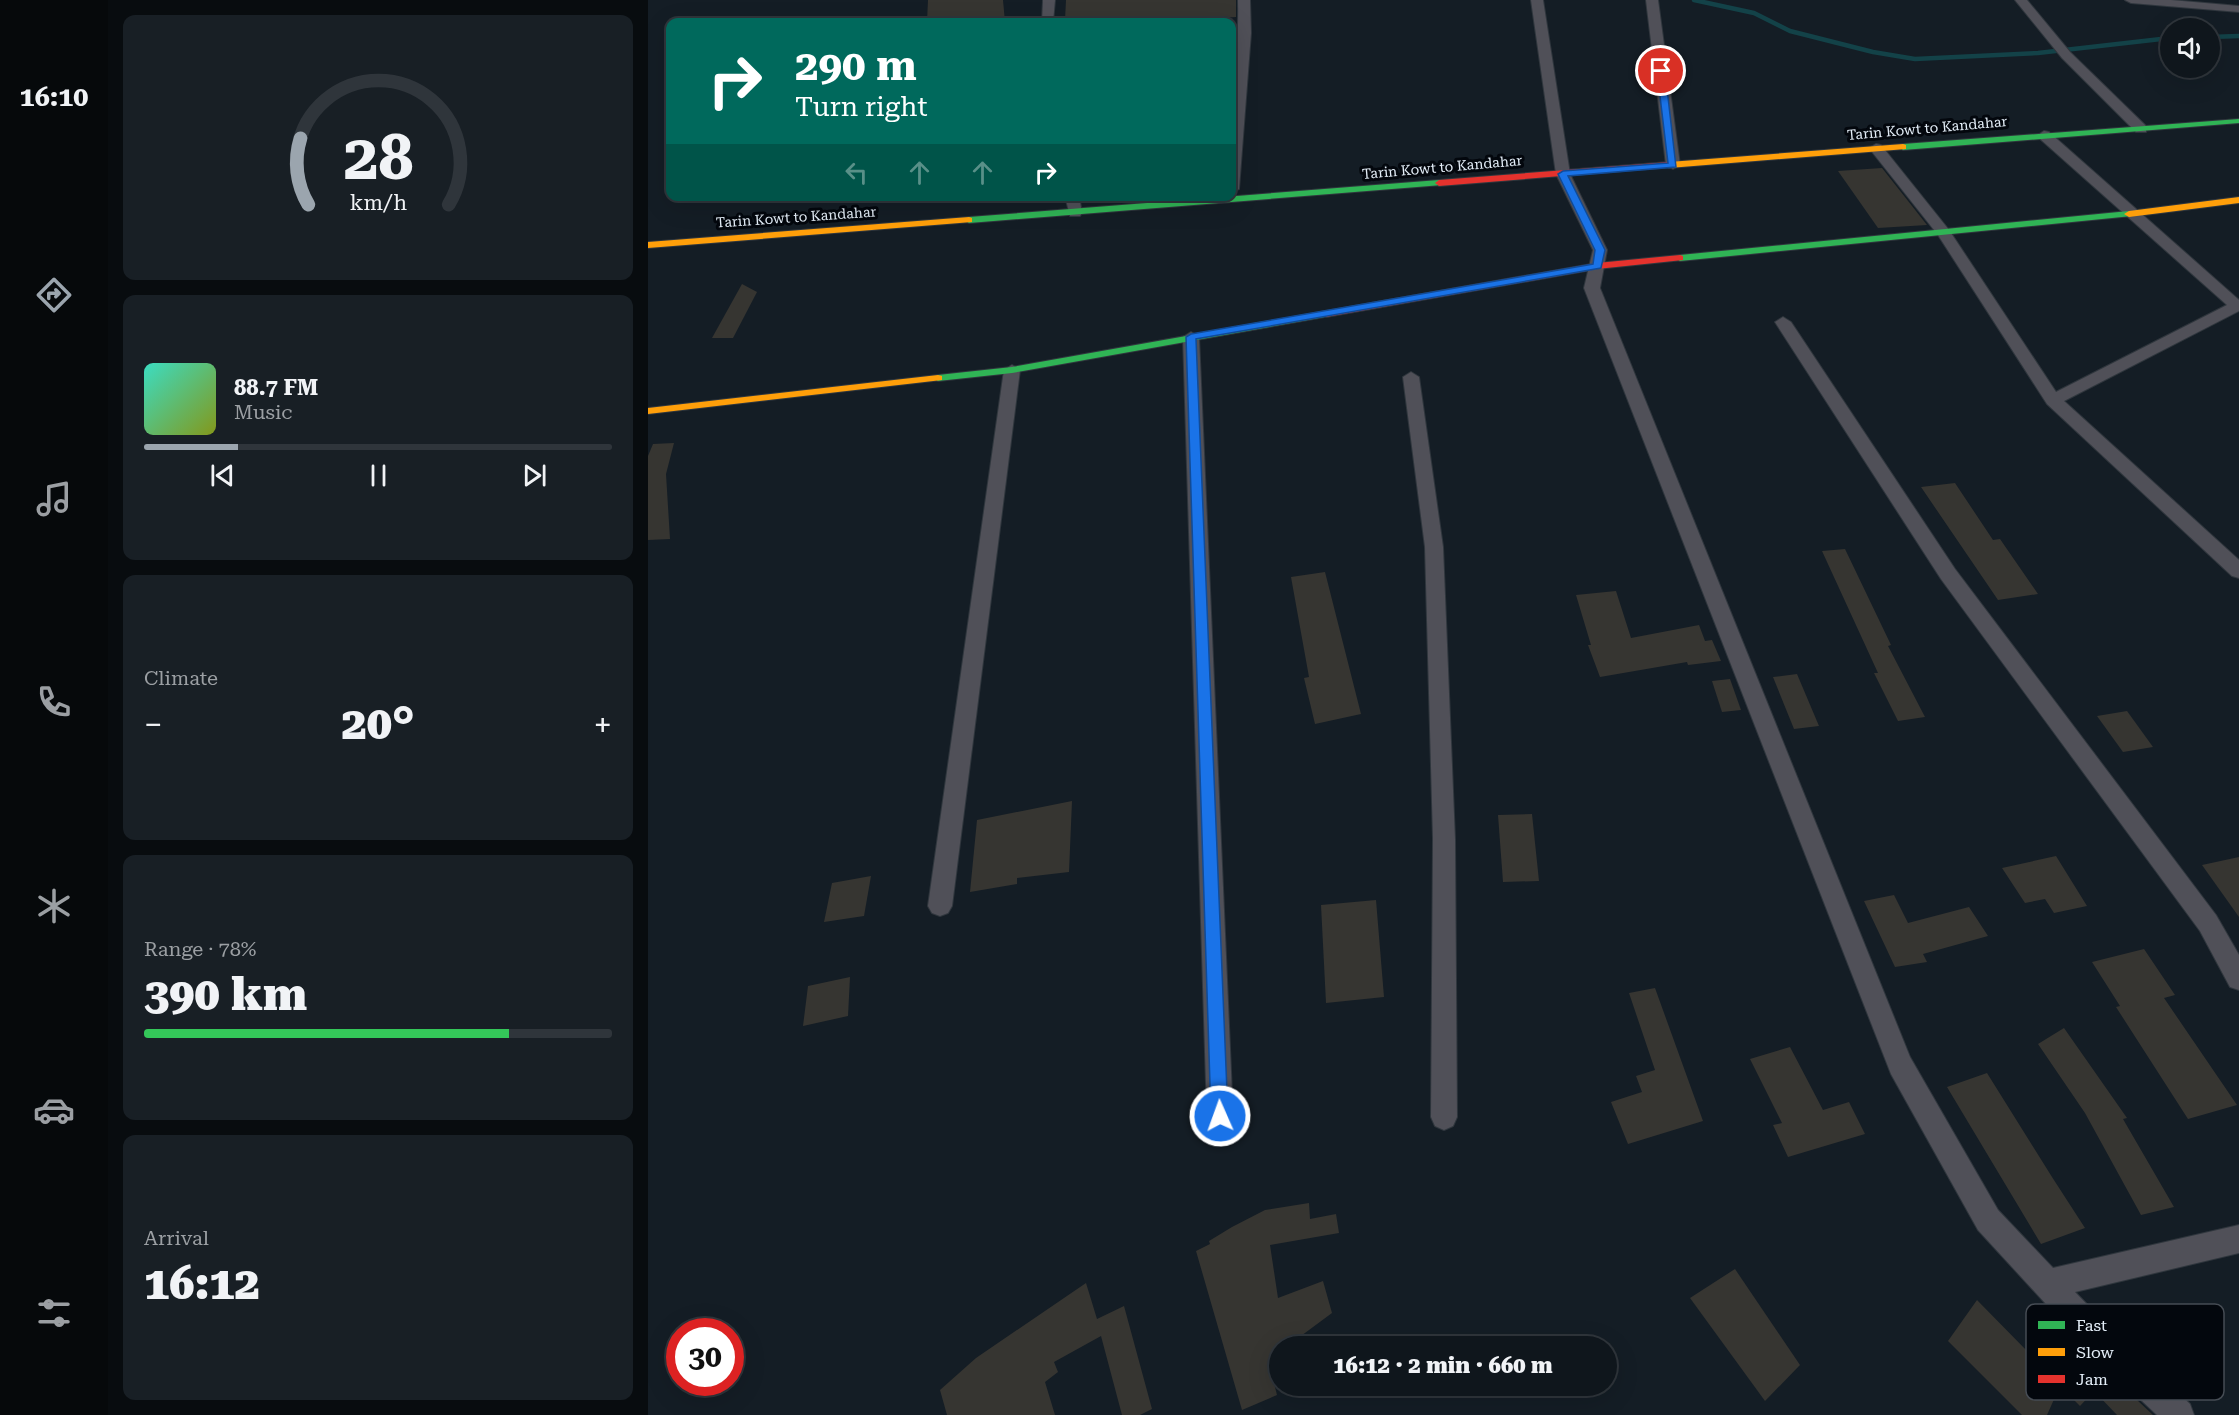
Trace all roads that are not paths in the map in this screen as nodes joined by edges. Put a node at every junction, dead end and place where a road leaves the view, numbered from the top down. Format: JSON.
{"nodes":[{"id":1,"x":1049,"y":0,"type":"edge"},
{"id":2,"x":1244,"y":0,"type":"edge"},
{"id":3,"x":1537,"y":0,"type":"edge"},
{"id":4,"x":1652,"y":0,"type":"edge"},
{"id":5,"x":2021,"y":0,"type":"edge"},
{"id":6,"x":2131,"y":0,"type":"edge"},
{"id":7,"x":2239,"y":9,"type":"edge"},
{"id":8,"x":1048,"y":18,"type":"edge"},
{"id":9,"x":2239,"y":121,"type":"edge"},
{"id":10,"x":2141,"y":129,"type":"junction"},
{"id":11,"x":2044,"y":135,"type":"junction"},
{"id":12,"x":1236,"y":137,"type":"edge"},
{"id":13,"x":1876,"y":148,"type":"junction"},
{"id":14,"x":1673,"y":165,"type":"junction"},
{"id":15,"x":1563,"y":174,"type":"junction"},
{"id":16,"x":1236,"y":195,"type":"edge"},
{"id":17,"x":2239,"y":200,"type":"edge"},
{"id":18,"x":1073,"y":201,"type":"edge"},
{"id":19,"x":1179,"y":201,"type":"edge"},
{"id":20,"x":1075,"y":213,"type":"junction"},
{"id":21,"x":2133,"y":214,"type":"junction"},
{"id":22,"x":1944,"y":233,"type":"junction"},
{"id":23,"x":648,"y":245,"type":"edge"},
{"id":24,"x":1597,"y":266,"type":"junction"},
{"id":25,"x":2238,"y":305,"type":"edge"},
{"id":26,"x":1783,"y":322,"type":"dead end"},
{"id":27,"x":1191,"y":337,"type":"junction"},
{"id":28,"x":1012,"y":370,"type":"junction"},
{"id":29,"x":1411,"y":377,"type":"dead end"},
{"id":30,"x":2053,"y":400,"type":"junction"},
{"id":31,"x":648,"y":411,"type":"edge"},
{"id":32,"x":2239,"y":571,"type":"edge"},
{"id":33,"x":940,"y":906,"type":"dead end"},
{"id":34,"x":2239,"y":979,"type":"edge"},
{"id":35,"x":1220,"y":1116,"type":"dead end"},
{"id":36,"x":1444,"y":1117,"type":"dead end"},
{"id":37,"x":2239,"y":1239,"type":"edge"},
{"id":38,"x":2047,"y":1284,"type":"junction"},
{"id":39,"x":2066,"y":1304,"type":"edge"},
{"id":40,"x":2163,"y":1400,"type":"edge"},
{"id":41,"x":2179,"y":1415,"type":"edge"}],
"edges":[{"from":1,"to":8,"type":"street"},
{"from":2,"to":12,"type":"street"},
{"from":3,"to":15,"type":"street"},
{"from":4,"to":14,"type":"street"},
{"from":5,"to":10,"type":"street"},
{"from":6,"to":7,"type":"street"},
{"from":9,"to":10,"type":"main road","name":"Tarin Kowt to Kandahar"},
{"from":10,"to":11,"type":"main road","name":"Tarin Kowt to Kandahar"},
{"from":11,"to":13,"type":"main road","name":"Tarin Kowt to Kandahar"},
{"from":11,"to":21,"type":"street"},
{"from":13,"to":14,"type":"main road","name":"Tarin Kowt to Kandahar"},
{"from":13,"to":22,"type":"street"},
{"from":14,"to":15,"type":"main road","name":"Tarin Kowt to Kandahar"},
{"from":15,"to":16,"type":"main road","name":"Tarin Kowt to Kandahar"},
{"from":15,"to":24,"type":"street"},
{"from":17,"to":21,"type":"main road"},
{"from":18,"to":20,"type":"street"},
{"from":19,"to":20,"type":"main road","name":"Tarin Kowt to Kandahar"},
{"from":20,"to":23,"type":"main road","name":"Tarin Kowt to Kandahar"},
{"from":21,"to":22,"type":"main road"},
{"from":21,"to":25,"type":"street"},
{"from":22,"to":24,"type":"main road"},
{"from":22,"to":30,"type":"street"},
{"from":24,"to":27,"type":"main road"},
{"from":24,"to":38,"type":"street"},
{"from":25,"to":30,"type":"street"},
{"from":26,"to":34,"type":"street"},
{"from":27,"to":28,"type":"main road"},
{"from":27,"to":35,"type":"street"},
{"from":28,"to":31,"type":"main road"},
{"from":28,"to":33,"type":"street"},
{"from":29,"to":36,"type":"street"},
{"from":30,"to":32,"type":"street"},
{"from":37,"to":38,"type":"street"},
{"from":38,"to":39,"type":"street"},
{"from":40,"to":41,"type":"street"}]}
